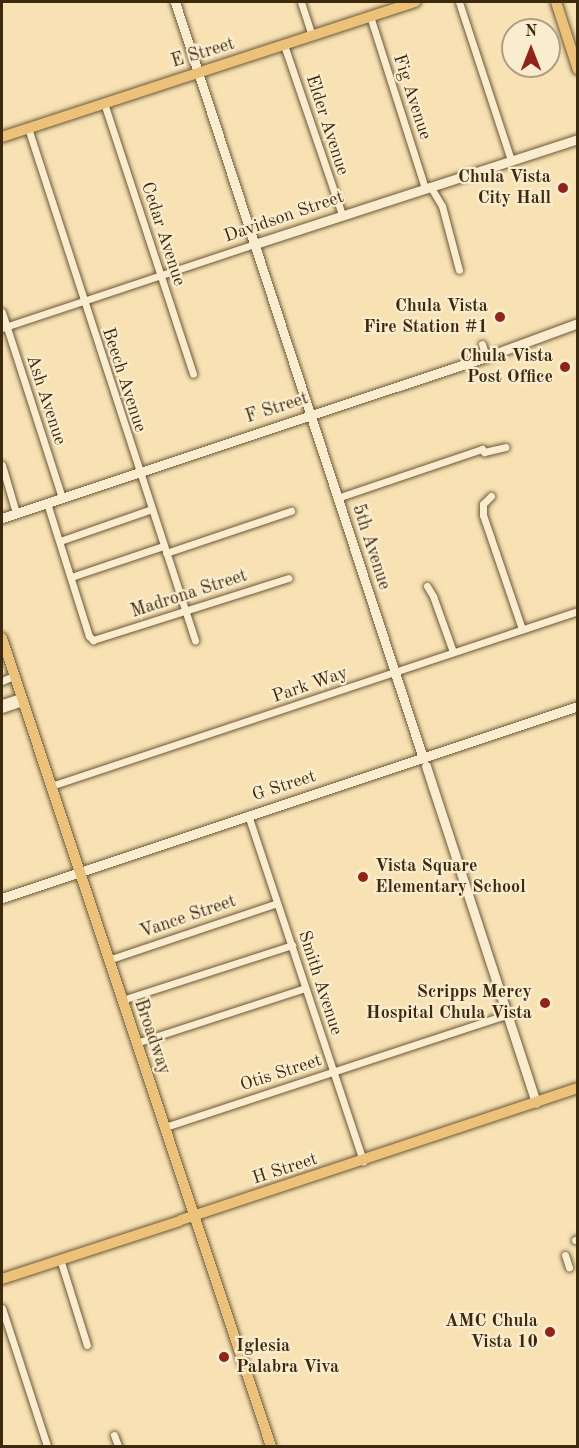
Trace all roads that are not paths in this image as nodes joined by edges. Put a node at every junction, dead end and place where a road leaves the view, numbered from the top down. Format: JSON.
{"nodes":[{"id":1,"x":175,"y":2,"type":"edge"},
{"id":2,"x":301,"y":2,"type":"edge"},
{"id":3,"x":416,"y":2,"type":"edge"},
{"id":4,"x":459,"y":2,"type":"edge"},
{"id":5,"x":556,"y":2,"type":"edge"},
{"id":6,"x":370,"y":16,"type":"junction"},
{"id":7,"x":312,"y":35,"type":"junction"},
{"id":8,"x":284,"y":45,"type":"junction"},
{"id":9,"x":578,"y":70,"type":"edge"},
{"id":10,"x":199,"y":71,"type":"junction"},
{"id":11,"x":104,"y":103,"type":"junction"},
{"id":12,"x":28,"y":128,"type":"junction"},
{"id":13,"x":2,"y":137,"type":"edge"},
{"id":14,"x":578,"y":139,"type":"edge"},
{"id":15,"x":511,"y":160,"type":"junction"},
{"id":16,"x":427,"y":187,"type":"junction"},
{"id":17,"x":342,"y":214,"type":"junction"},
{"id":18,"x":255,"y":244,"type":"junction"},
{"id":19,"x":459,"y":270,"type":"dead end"},
{"id":20,"x":160,"y":275,"type":"junction"},
{"id":21,"x":82,"y":301,"type":"junction"},
{"id":22,"x":2,"y":312,"type":"edge"},
{"id":23,"x":578,"y":323,"type":"edge"},
{"id":24,"x":4,"y":327,"type":"edge"},
{"id":25,"x":578,"y":329,"type":"edge"},
{"id":26,"x":563,"y":330,"type":"junction"},
{"id":27,"x":482,"y":344,"type":"dead end"},
{"id":28,"x":486,"y":357,"type":"junction"},
{"id":29,"x":193,"y":374,"type":"dead end"},
{"id":30,"x":311,"y":415,"type":"junction"},
{"id":31,"x":505,"y":447,"type":"dead end"},
{"id":32,"x":2,"y":465,"type":"edge"},
{"id":33,"x":139,"y":472,"type":"junction"},
{"id":34,"x":491,"y":496,"type":"dead end"},
{"id":35,"x":62,"y":498,"type":"junction"},
{"id":36,"x":337,"y":498,"type":"junction"},
{"id":37,"x":47,"y":503,"type":"junction"},
{"id":38,"x":152,"y":509,"type":"junction"},
{"id":39,"x":291,"y":511,"type":"dead end"},
{"id":40,"x":16,"y":513,"type":"junction"},
{"id":41,"x":2,"y":518,"type":"edge"},
{"id":42,"x":60,"y":541,"type":"junction"},
{"id":43,"x":165,"y":549,"type":"junction"},
{"id":44,"x":71,"y":577,"type":"junction"},
{"id":45,"x":288,"y":578,"type":"dead end"},
{"id":46,"x":427,"y":586,"type":"dead end"},
{"id":47,"x":186,"y":611,"type":"junction"},
{"id":48,"x":578,"y":611,"type":"edge"},
{"id":49,"x":522,"y":629,"type":"junction"},
{"id":50,"x":2,"y":638,"type":"edge"},
{"id":51,"x":195,"y":640,"type":"dead end"},
{"id":52,"x":453,"y":652,"type":"junction"},
{"id":53,"x":4,"y":654,"type":"edge"},
{"id":54,"x":395,"y":672,"type":"junction"},
{"id":55,"x":14,"y":676,"type":"junction"},
{"id":56,"x":2,"y":681,"type":"edge"},
{"id":57,"x":21,"y":700,"type":"junction"},
{"id":58,"x":2,"y":704,"type":"edge"},
{"id":59,"x":578,"y":706,"type":"edge"},
{"id":60,"x":2,"y":709,"type":"edge"},
{"id":61,"x":424,"y":762,"type":"junction"},
{"id":62,"x":51,"y":786,"type":"junction"},
{"id":63,"x":248,"y":815,"type":"junction"},
{"id":64,"x":79,"y":872,"type":"junction"},
{"id":65,"x":2,"y":898,"type":"edge"},
{"id":66,"x":277,"y":903,"type":"junction"},
{"id":67,"x":292,"y":945,"type":"junction"},
{"id":68,"x":108,"y":960,"type":"junction"},
{"id":69,"x":305,"y":988,"type":"junction"},
{"id":70,"x":122,"y":1000,"type":"junction"},
{"id":71,"x":508,"y":1014,"type":"junction"},
{"id":72,"x":136,"y":1043,"type":"junction"},
{"id":73,"x":334,"y":1072,"type":"junction"},
{"id":74,"x":578,"y":1088,"type":"edge"},
{"id":75,"x":536,"y":1102,"type":"junction"},
{"id":76,"x":165,"y":1127,"type":"junction"},
{"id":77,"x":363,"y":1161,"type":"junction"},
{"id":78,"x":194,"y":1216,"type":"junction"},
{"id":79,"x":565,"y":1255,"type":"dead end"},
{"id":80,"x":60,"y":1259,"type":"junction"},
{"id":81,"x":569,"y":1267,"type":"dead end"},
{"id":82,"x":2,"y":1279,"type":"edge"},
{"id":83,"x":2,"y":1308,"type":"edge"},
{"id":84,"x":87,"y":1345,"type":"dead end"},
{"id":85,"x":114,"y":1435,"type":"dead end"},
{"id":86,"x":47,"y":1446,"type":"edge"},
{"id":87,"x":118,"y":1446,"type":"edge"},
{"id":88,"x":271,"y":1446,"type":"edge"}],
"edges":[{"from":1,"to":10,"type":"street","name":"5th Avenue"},
{"from":2,"to":7,"type":"street"},
{"from":3,"to":6,"type":"main road","name":"E Street"},
{"from":4,"to":15,"type":"street"},
{"from":5,"to":9,"type":"main road"},
{"from":6,"to":7,"type":"main road","name":"E Street"},
{"from":6,"to":16,"type":"street","name":"Fig Avenue"},
{"from":7,"to":8,"type":"main road","name":"E Street"},
{"from":8,"to":10,"type":"main road","name":"E Street"},
{"from":8,"to":17,"type":"street","name":"Elder Avenue"},
{"from":10,"to":11,"type":"main road","name":"E Street"},
{"from":10,"to":18,"type":"street","name":"5th Avenue"},
{"from":11,"to":12,"type":"main road","name":"E Street"},
{"from":11,"to":20,"type":"street","name":"Cedar Avenue"},
{"from":12,"to":13,"type":"main road","name":"E Street"},
{"from":12,"to":21,"type":"street","name":"Beech Avenue"},
{"from":14,"to":15,"type":"street","name":"Davidson Street"},
{"from":15,"to":16,"type":"street","name":"Davidson Street"},
{"from":16,"to":17,"type":"street","name":"Davidson Street"},
{"from":16,"to":19,"type":"street","name":"Fig Avenue"},
{"from":17,"to":18,"type":"street","name":"Davidson Street"},
{"from":18,"to":20,"type":"street","name":"Davidson Street"},
{"from":18,"to":30,"type":"street","name":"5th Avenue"},
{"from":20,"to":21,"type":"street","name":"Davidson Street"},
{"from":20,"to":29,"type":"street","name":"Cedar Avenue"},
{"from":21,"to":24,"type":"street","name":"Davidson Street"},
{"from":21,"to":33,"type":"street","name":"Beech Avenue"},
{"from":22,"to":24,"type":"street","name":"Ash Avenue"},
{"from":23,"to":26,"type":"street","name":"F Street"},
{"from":24,"to":35,"type":"street","name":"Ash Avenue"},
{"from":25,"to":26,"type":"street","name":"F Street"},
{"from":26,"to":28,"type":"street","name":"F Street"},
{"from":27,"to":28,"type":"street"},
{"from":28,"to":30,"type":"street","name":"F Street"},
{"from":30,"to":33,"type":"street","name":"F Street"},
{"from":30,"to":36,"type":"street","name":"5th Avenue"},
{"from":31,"to":36,"type":"street"},
{"from":32,"to":40,"type":"street"},
{"from":33,"to":35,"type":"street","name":"F Street"},
{"from":33,"to":38,"type":"street","name":"Beech Avenue"},
{"from":34,"to":49,"type":"street"},
{"from":35,"to":37,"type":"street","name":"F Street"},
{"from":36,"to":54,"type":"street","name":"5th Avenue"},
{"from":37,"to":40,"type":"street","name":"F Street"},
{"from":37,"to":42,"type":"street"},
{"from":38,"to":42,"type":"street"},
{"from":38,"to":43,"type":"street","name":"Beech Avenue"},
{"from":39,"to":43,"type":"street"},
{"from":40,"to":41,"type":"street","name":"F Street"},
{"from":42,"to":44,"type":"street"},
{"from":43,"to":44,"type":"street"},
{"from":43,"to":47,"type":"street","name":"Beech Avenue"},
{"from":44,"to":47,"type":"street","name":"Madrona Street"},
{"from":45,"to":47,"type":"street","name":"Madrona Street"},
{"from":46,"to":52,"type":"street"},
{"from":47,"to":51,"type":"street","name":"Beech Avenue"},
{"from":48,"to":49,"type":"street","name":"Park Way"},
{"from":49,"to":52,"type":"street","name":"Park Way"},
{"from":50,"to":53,"type":"main road","name":"Broadway"},
{"from":52,"to":54,"type":"street","name":"Park Way"},
{"from":53,"to":55,"type":"main road","name":"Broadway"},
{"from":54,"to":61,"type":"street","name":"5th Avenue"},
{"from":54,"to":62,"type":"street","name":"Park Way"},
{"from":55,"to":56,"type":"street"},
{"from":55,"to":57,"type":"main road","name":"Broadway"},
{"from":57,"to":58,"type":"street"},
{"from":57,"to":60,"type":"street"},
{"from":57,"to":62,"type":"main road","name":"Broadway"},
{"from":59,"to":61,"type":"street","name":"G Street"},
{"from":61,"to":63,"type":"street","name":"G Street"},
{"from":61,"to":71,"type":"street","name":"5th Avenue"},
{"from":62,"to":64,"type":"main road","name":"Broadway"},
{"from":63,"to":64,"type":"street","name":"G Street"},
{"from":63,"to":66,"type":"street","name":"Smith Avenue"},
{"from":64,"to":65,"type":"street","name":"G Street"},
{"from":64,"to":68,"type":"main road","name":"Broadway"},
{"from":66,"to":67,"type":"street","name":"Smith Avenue"},
{"from":66,"to":68,"type":"street","name":"Vance Street"},
{"from":67,"to":69,"type":"street","name":"Smith Avenue"},
{"from":67,"to":70,"type":"street"},
{"from":68,"to":70,"type":"main road","name":"Broadway"},
{"from":69,"to":72,"type":"street"},
{"from":69,"to":73,"type":"street","name":"Smith Avenue"},
{"from":70,"to":72,"type":"main road","name":"Broadway"},
{"from":71,"to":73,"type":"street","name":"Otis Street"},
{"from":71,"to":75,"type":"street","name":"5th Avenue"},
{"from":72,"to":76,"type":"main road","name":"Broadway"},
{"from":73,"to":76,"type":"street","name":"Otis Street"},
{"from":73,"to":77,"type":"street","name":"Smith Avenue"},
{"from":74,"to":75,"type":"main road","name":"H Street"},
{"from":75,"to":77,"type":"main road","name":"H Street"},
{"from":76,"to":78,"type":"main road","name":"Broadway"},
{"from":77,"to":78,"type":"main road","name":"H Street"},
{"from":78,"to":80,"type":"main road","name":"H Street"},
{"from":78,"to":88,"type":"main road","name":"Broadway"},
{"from":79,"to":81,"type":"street"},
{"from":80,"to":82,"type":"main road","name":"H Street"},
{"from":80,"to":84,"type":"street"},
{"from":83,"to":86,"type":"street"},
{"from":85,"to":87,"type":"street"}]}
